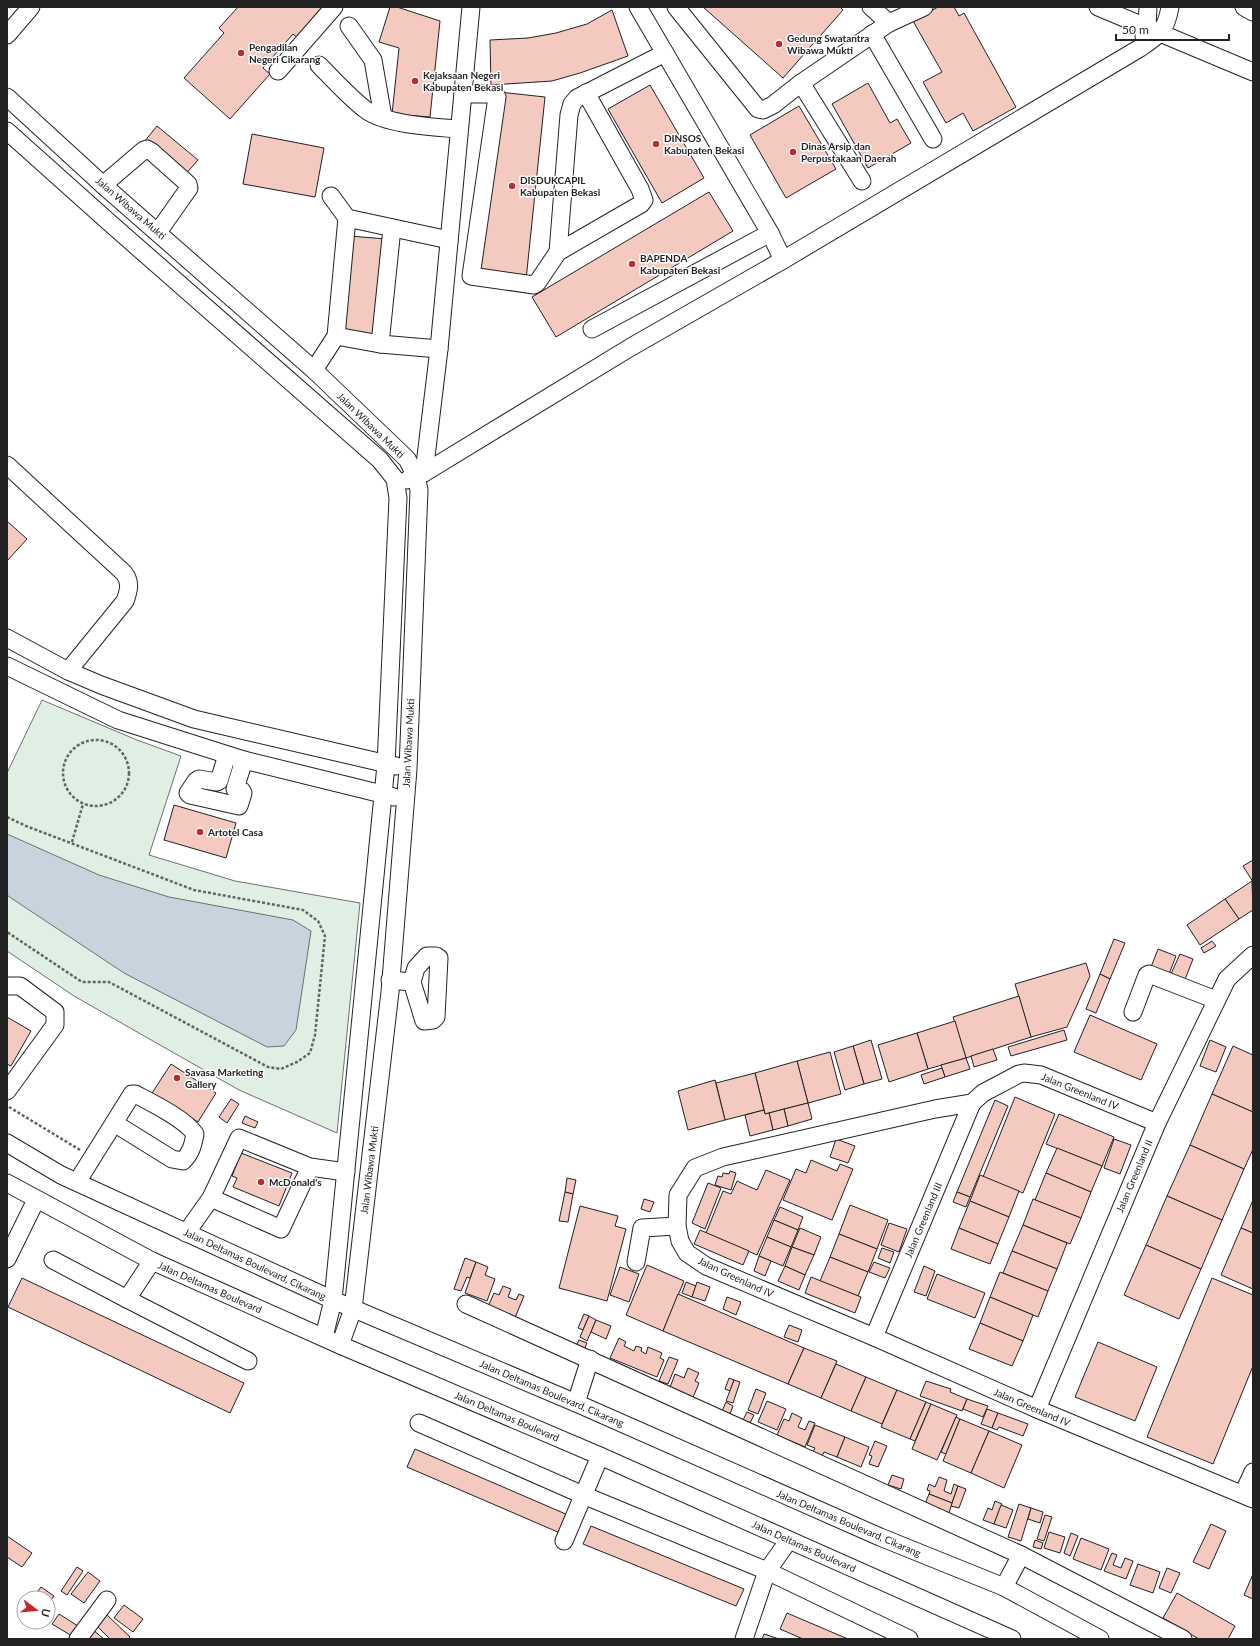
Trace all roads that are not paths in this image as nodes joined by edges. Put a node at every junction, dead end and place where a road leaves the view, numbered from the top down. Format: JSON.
{"nodes":[{"id":1,"x":31,"y":7,"type":"edge"},
{"id":2,"x":334,"y":7,"type":"edge"},
{"id":3,"x":471,"y":7,"type":"edge"},
{"id":4,"x":638,"y":7,"type":"edge"},
{"id":5,"x":676,"y":7,"type":"edge"},
{"id":6,"x":871,"y":7,"type":"edge"},
{"id":7,"x":924,"y":7,"type":"edge"},
{"id":8,"x":1098,"y":7,"type":"edge"},
{"id":9,"x":1148,"y":7,"type":"edge"},
{"id":10,"x":1170,"y":7,"type":"edge"},
{"id":11,"x":1244,"y":7,"type":"edge"},
{"id":12,"x":1253,"y":12,"type":"edge"},
{"id":13,"x":889,"y":23,"type":"junction"},
{"id":14,"x":349,"y":26,"type":"dead end"},
{"id":15,"x":1154,"y":30,"type":"junction"},
{"id":16,"x":872,"y":34,"type":"junction"},
{"id":17,"x":7,"y":35,"type":"edge"},
{"id":18,"x":665,"y":53,"type":"junction"},
{"id":19,"x":319,"y":65,"type":"dead end"},
{"id":20,"x":278,"y":71,"type":"dead end"},
{"id":21,"x":1253,"y":72,"type":"edge"},
{"id":22,"x":801,"y":83,"type":"junction"},
{"id":23,"x":586,"y":93,"type":"junction"},
{"id":24,"x":462,"y":94,"type":"junction"},
{"id":25,"x":7,"y":97,"type":"edge"},
{"id":26,"x":383,"y":117,"type":"junction"},
{"id":27,"x":459,"y":129,"type":"junction"},
{"id":28,"x":7,"y":132,"type":"edge"},
{"id":29,"x":933,"y":139,"type":"dead end"},
{"id":30,"x":862,"y":181,"type":"dead end"},
{"id":31,"x":103,"y":184,"type":"junction"},
{"id":32,"x":332,"y":196,"type":"dead end"},
{"id":33,"x":347,"y":218,"type":"junction"},
{"id":34,"x":392,"y":228,"type":"junction"},
{"id":35,"x":158,"y":232,"type":"junction"},
{"id":36,"x":770,"y":233,"type":"junction"},
{"id":37,"x":449,"y":240,"type":"junction"},
{"id":38,"x":558,"y":252,"type":"junction"},
{"id":39,"x":784,"y":260,"type":"junction"},
{"id":40,"x":592,"y":329,"type":"dead end"},
{"id":41,"x":336,"y":336,"type":"junction"},
{"id":42,"x":380,"y":344,"type":"junction"},
{"id":43,"x":439,"y":349,"type":"junction"},
{"id":44,"x":314,"y":370,"type":"junction"},
{"id":45,"x":7,"y":465,"type":"edge"},
{"id":46,"x":420,"y":474,"type":"junction"},
{"id":47,"x":396,"y":485,"type":"junction"},
{"id":48,"x":7,"y":638,"type":"edge"},
{"id":49,"x":7,"y":666,"type":"edge"},
{"id":50,"x":68,"y":671,"type":"junction"},
{"id":51,"x":227,"y":755,"type":"junction"},
{"id":52,"x":244,"y":760,"type":"junction"},
{"id":53,"x":386,"y":765,"type":"junction"},
{"id":54,"x":408,"y":768,"type":"junction"},
{"id":55,"x":383,"y":794,"type":"junction"},
{"id":56,"x":406,"y":799,"type":"junction"},
{"id":57,"x":1253,"y":955,"type":"edge"},
{"id":58,"x":412,"y":982,"type":"dead end"},
{"id":59,"x":7,"y":986,"type":"edge"},
{"id":60,"x":390,"y":986,"type":"junction"},
{"id":61,"x":364,"y":990,"type":"junction"},
{"id":62,"x":1216,"y":1000,"type":"junction"},
{"id":63,"x":1133,"y":1012,"type":"dead end"},
{"id":64,"x":7,"y":1091,"type":"edge"},
{"id":65,"x":972,"y":1103,"type":"junction"},
{"id":66,"x":1157,"y":1123,"type":"junction"},
{"id":67,"x":7,"y":1143,"type":"edge"},
{"id":68,"x":310,"y":1167,"type":"junction"},
{"id":69,"x":346,"y":1172,"type":"junction"},
{"id":70,"x":7,"y":1183,"type":"edge"},
{"id":71,"x":82,"y":1184,"type":"junction"},
{"id":72,"x":211,"y":1198,"type":"junction"},
{"id":73,"x":36,"y":1200,"type":"junction"},
{"id":74,"x":677,"y":1226,"type":"junction"},
{"id":75,"x":186,"y":1233,"type":"junction"},
{"id":76,"x":7,"y":1259,"type":"edge"},
{"id":77,"x":53,"y":1260,"type":"dead end"},
{"id":78,"x":152,"y":1262,"type":"junction"},
{"id":79,"x":636,"y":1262,"type":"dead end"},
{"id":80,"x":127,"y":1299,"type":"junction"},
{"id":81,"x":334,"y":1300,"type":"junction"},
{"id":82,"x":466,"y":1304,"type":"dead end"},
{"id":83,"x":353,"y":1309,"type":"junction"},
{"id":84,"x":324,"y":1337,"type":"junction"},
{"id":85,"x":874,"y":1337,"type":"junction"},
{"id":86,"x":340,"y":1345,"type":"junction"},
{"id":87,"x":590,"y":1359,"type":"junction"},
{"id":88,"x":248,"y":1361,"type":"dead end"},
{"id":89,"x":576,"y":1402,"type":"junction"},
{"id":90,"x":1037,"y":1410,"type":"junction"},
{"id":91,"x":419,"y":1423,"type":"dead end"},
{"id":92,"x":600,"y":1456,"type":"junction"},
{"id":93,"x":1253,"y":1472,"type":"edge"},
{"id":94,"x":582,"y":1495,"type":"junction"},
{"id":95,"x":1248,"y":1497,"type":"edge"},
{"id":96,"x":790,"y":1540,"type":"junction"},
{"id":97,"x":564,"y":1541,"type":"dead end"},
{"id":98,"x":1021,"y":1554,"type":"junction"},
{"id":99,"x":767,"y":1571,"type":"junction"},
{"id":100,"x":1004,"y":1587,"type":"junction"},
{"id":101,"x":107,"y":1600,"type":"dead end"},
{"id":102,"x":905,"y":1638,"type":"edge"},
{"id":103,"x":78,"y":1639,"type":"edge"},
{"id":104,"x":744,"y":1639,"type":"edge"},
{"id":105,"x":1012,"y":1639,"type":"edge"},
{"id":106,"x":1100,"y":1639,"type":"edge"},
{"id":107,"x":1183,"y":1639,"type":"edge"}],
"edges":[{"from":1,"to":17,"type":"street"},
{"from":2,"to":20,"type":"street"},
{"from":3,"to":24,"type":"street"},
{"from":4,"to":18,"type":"street"},
{"from":5,"to":22,"type":"street"},
{"from":6,"to":13,"type":"street"},
{"from":7,"to":13,"type":"street"},
{"from":8,"to":15,"type":"street"},
{"from":9,"to":15,"type":"street"},
{"from":10,"to":15,"type":"street"},
{"from":11,"to":12,"type":"street"},
{"from":13,"to":16,"type":"street"},
{"from":14,"to":26,"type":"street"},
{"from":15,"to":21,"type":"street"},
{"from":15,"to":39,"type":"street"},
{"from":16,"to":22,"type":"street"},
{"from":16,"to":29,"type":"street"},
{"from":18,"to":23,"type":"street"},
{"from":18,"to":36,"type":"street"},
{"from":19,"to":26,"type":"street"},
{"from":22,"to":30,"type":"street"},
{"from":23,"to":38,"type":"street"},
{"from":23,"to":38,"type":"street"},
{"from":24,"to":27,"type":"street"},
{"from":24,"to":38,"type":"street"},
{"from":25,"to":31,"type":"street","name":"Jalan Wibawa Mukti"},
{"from":26,"to":27,"type":"street"},
{"from":27,"to":37,"type":"street"},
{"from":28,"to":47,"type":"street","name":"Jalan Wibawa Mukti"},
{"from":31,"to":35,"type":"street","name":"Jalan Wibawa Mukti"},
{"from":31,"to":35,"type":"street"},
{"from":32,"to":33,"type":"street"},
{"from":33,"to":34,"type":"street"},
{"from":33,"to":41,"type":"street"},
{"from":34,"to":37,"type":"street"},
{"from":34,"to":42,"type":"street"},
{"from":35,"to":44,"type":"street","name":"Jalan Wibawa Mukti"},
{"from":36,"to":39,"type":"street"},
{"from":36,"to":40,"type":"street"},
{"from":37,"to":43,"type":"street"},
{"from":39,"to":46,"type":"street"},
{"from":41,"to":42,"type":"street"},
{"from":41,"to":44,"type":"street"},
{"from":42,"to":43,"type":"street"},
{"from":43,"to":46,"type":"street"},
{"from":44,"to":46,"type":"street","name":"Jalan Wibawa Mukti"},
{"from":45,"to":50,"type":"street"},
{"from":46,"to":47,"type":"street"},
{"from":46,"to":54,"type":"street","name":"Jalan Wibawa Mukti"},
{"from":47,"to":53,"type":"street","name":"Jalan Wibawa Mukti"},
{"from":48,"to":50,"type":"street"},
{"from":49,"to":51,"type":"street"},
{"from":50,"to":53,"type":"street"},
{"from":51,"to":52,"type":"street"},
{"from":51,"to":52,"type":"street"},
{"from":52,"to":55,"type":"street"},
{"from":53,"to":54,"type":"street"},
{"from":53,"to":55,"type":"street","name":"Jalan Wibawa Mukti"},
{"from":54,"to":56,"type":"street","name":"Jalan Wibawa Mukti"},
{"from":55,"to":56,"type":"street"},
{"from":55,"to":61,"type":"street","name":"Jalan Wibawa Mukti"},
{"from":56,"to":60,"type":"street","name":"Jalan Wibawa Mukti"},
{"from":57,"to":62,"type":"street","name":"Jalan Greenland II"},
{"from":58,"to":60,"type":"street"},
{"from":59,"to":64,"type":"street"},
{"from":60,"to":61,"type":"street"},
{"from":60,"to":83,"type":"street","name":"Jalan Wibawa Mukti"},
{"from":61,"to":69,"type":"street","name":"Jalan Wibawa Mukti"},
{"from":62,"to":63,"type":"street"},
{"from":62,"to":66,"type":"street","name":"Jalan Greenland II"},
{"from":65,"to":66,"type":"street","name":"Jalan Greenland IV"},
{"from":65,"to":74,"type":"street","name":"Jalan Greenland IV"},
{"from":65,"to":85,"type":"street","name":"Jalan Greenland III"},
{"from":66,"to":90,"type":"street","name":"Jalan Greenland II"},
{"from":67,"to":71,"type":"street","name":"Jalan Deltamas Boulevard, Cikarang"},
{"from":68,"to":69,"type":"street"},
{"from":68,"to":72,"type":"street"},
{"from":68,"to":72,"type":"street"},
{"from":69,"to":81,"type":"street","name":"Jalan Wibawa Mukti"},
{"from":70,"to":73,"type":"street","name":"Jalan Deltamas Boulevard"},
{"from":71,"to":71,"type":"street"},
{"from":71,"to":75,"type":"street","name":"Jalan Deltamas Boulevard, Cikarang"},
{"from":72,"to":75,"type":"street"},
{"from":73,"to":76,"type":"street"},
{"from":73,"to":78,"type":"street","name":"Jalan Deltamas Boulevard"},
{"from":74,"to":79,"type":"street"},
{"from":74,"to":85,"type":"street","name":"Jalan Greenland IV"},
{"from":75,"to":81,"type":"street","name":"Jalan Deltamas Boulevard, Cikarang"},
{"from":77,"to":80,"type":"street"},
{"from":78,"to":80,"type":"street"},
{"from":78,"to":84,"type":"street","name":"Jalan Deltamas Boulevard"},
{"from":80,"to":88,"type":"street"},
{"from":81,"to":83,"type":"street","name":"Jalan Deltamas Boulevard, Cikarang"},
{"from":81,"to":84,"type":"street","name":"Jalan Wibawa Mukti"},
{"from":82,"to":87,"type":"street"},
{"from":83,"to":86,"type":"street","name":"Jalan Wibawa Mukti"},
{"from":83,"to":89,"type":"street","name":"Jalan Deltamas Boulevard, Cikarang"},
{"from":84,"to":86,"type":"street","name":"Jalan Deltamas Boulevard"},
{"from":85,"to":90,"type":"street","name":"Jalan Greenland IV"},
{"from":86,"to":92,"type":"street","name":"Jalan Deltamas Boulevard"},
{"from":87,"to":89,"type":"street"},
{"from":87,"to":98,"type":"street"},
{"from":89,"to":100,"type":"street","name":"Jalan Deltamas Boulevard, Cikarang"},
{"from":90,"to":95,"type":"street","name":"Jalan Greenland IV"},
{"from":91,"to":94,"type":"street"},
{"from":92,"to":94,"type":"street"},
{"from":92,"to":96,"type":"street","name":"Jalan Deltamas Boulevard"},
{"from":93,"to":95,"type":"street"},
{"from":94,"to":97,"type":"street"},
{"from":94,"to":99,"type":"street"},
{"from":96,"to":99,"type":"street"},
{"from":96,"to":105,"type":"street","name":"Jalan Deltamas Boulevard"},
{"from":98,"to":100,"type":"street"},
{"from":98,"to":107,"type":"street"},
{"from":99,"to":102,"type":"street"},
{"from":99,"to":104,"type":"street"},
{"from":100,"to":106,"type":"street","name":"Jalan Deltamas Boulevard, Cikarang"},
{"from":101,"to":103,"type":"street"}]}
